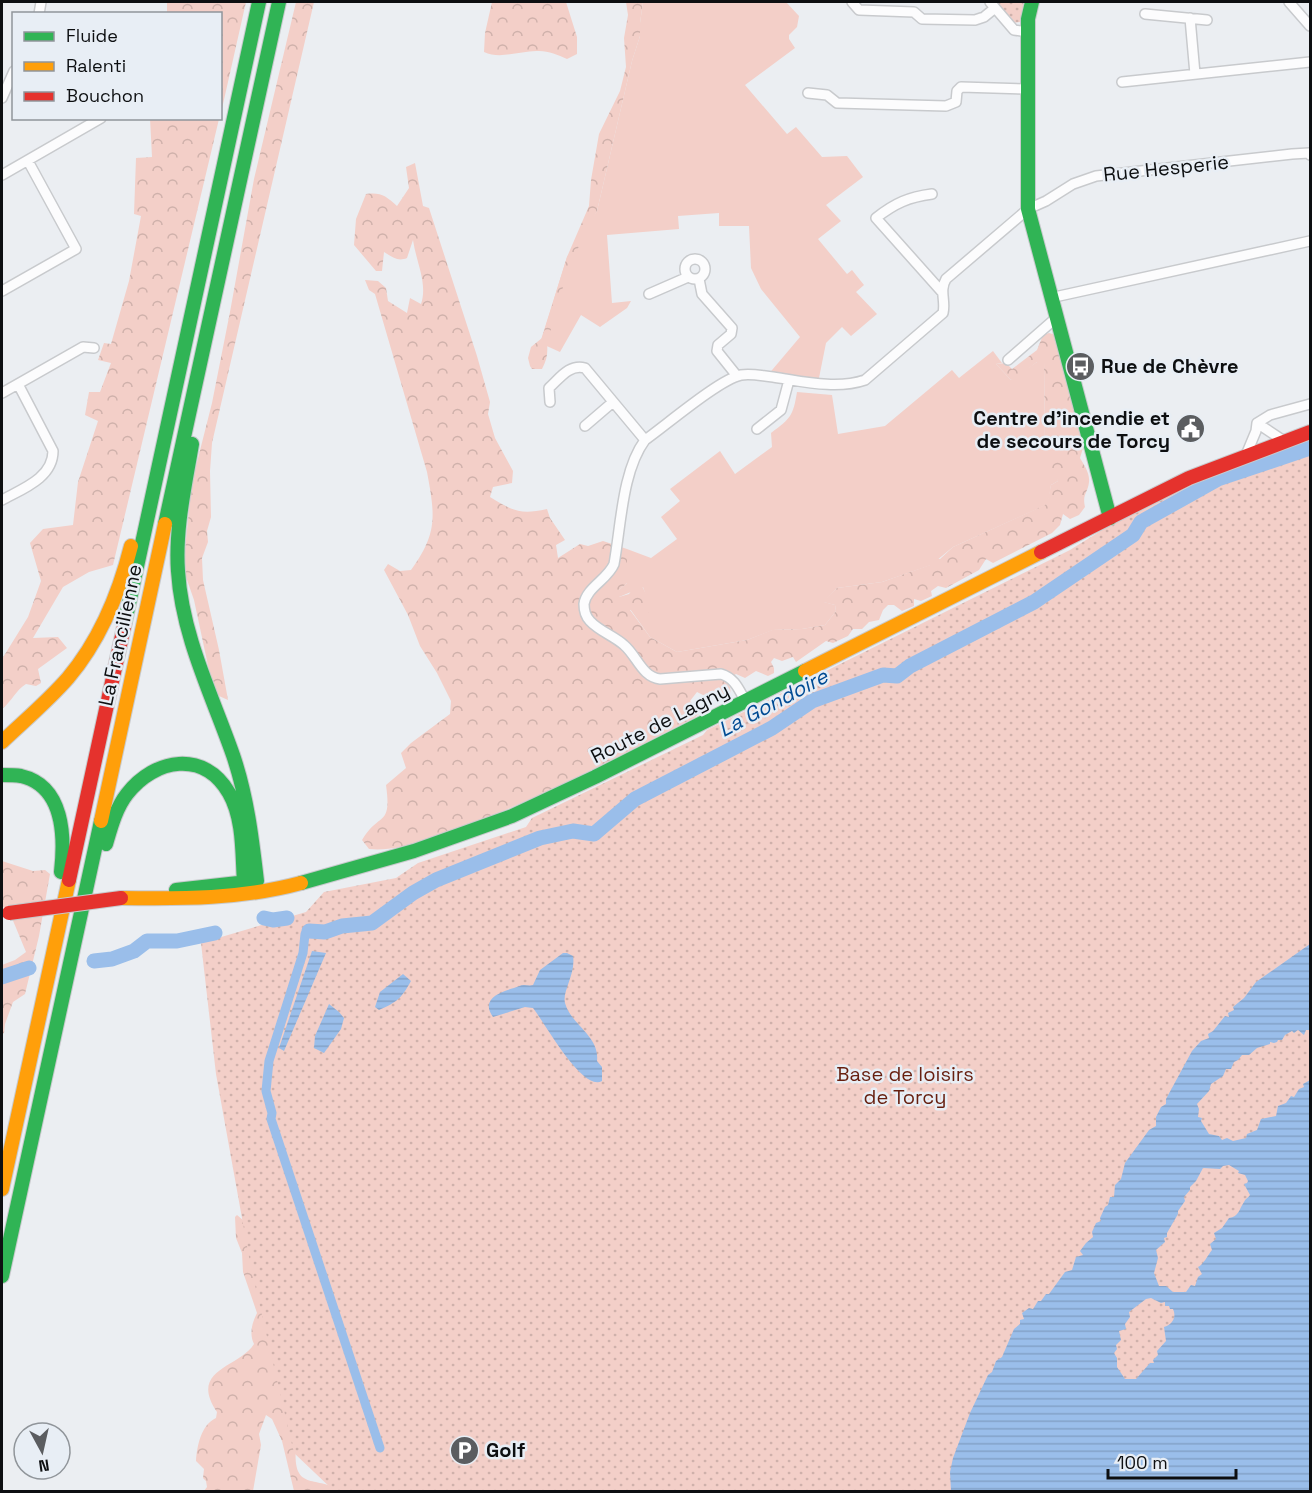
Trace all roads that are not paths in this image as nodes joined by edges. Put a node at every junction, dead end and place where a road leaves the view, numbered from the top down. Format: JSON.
{"nodes":[{"id":1,"x":259,"y":2,"type":"edge"},
{"id":2,"x":279,"y":2,"type":"edge"},
{"id":3,"x":852,"y":2,"type":"edge"},
{"id":4,"x":1032,"y":2,"type":"edge"},
{"id":5,"x":1289,"y":2,"type":"edge"},
{"id":6,"x":992,"y":5,"type":"edge"},
{"id":7,"x":1145,"y":14,"type":"dead end"},
{"id":8,"x":1190,"y":18,"type":"junction"},
{"id":9,"x":1208,"y":20,"type":"dead end"},
{"id":10,"x":1311,"y":26,"type":"edge"},
{"id":11,"x":1028,"y":32,"type":"junction"},
{"id":12,"x":1311,"y":62,"type":"edge"},
{"id":13,"x":1195,"y":74,"type":"junction"},
{"id":14,"x":12,"y":76,"type":"edge"},
{"id":15,"x":1122,"y":82,"type":"dead end"},
{"id":16,"x":1028,"y":89,"type":"junction"},
{"id":17,"x":808,"y":93,"type":"dead end"},
{"id":18,"x":2,"y":98,"type":"edge"},
{"id":19,"x":98,"y":120,"type":"edge"},
{"id":20,"x":1311,"y":155,"type":"edge"},
{"id":21,"x":28,"y":161,"type":"junction"},
{"id":22,"x":2,"y":175,"type":"edge"},
{"id":23,"x":932,"y":194,"type":"dead end"},
{"id":24,"x":1028,"y":209,"type":"junction"},
{"id":25,"x":1311,"y":241,"type":"edge"},
{"id":26,"x":688,"y":277,"type":"junction"},
{"id":27,"x":699,"y":279,"type":"junction"},
{"id":28,"x":2,"y":291,"type":"edge"},
{"id":29,"x":942,"y":292,"type":"junction"},
{"id":30,"x":649,"y":294,"type":"dead end"},
{"id":31,"x":1050,"y":298,"type":"junction"},
{"id":32,"x":1056,"y":318,"type":"junction"},
{"id":33,"x":94,"y":348,"type":"dead end"},
{"id":34,"x":1008,"y":360,"type":"dead end"},
{"id":35,"x":197,"y":375,"type":"junction"},
{"id":36,"x":737,"y":376,"type":"junction"},
{"id":37,"x":789,"y":380,"type":"junction"},
{"id":38,"x":18,"y":384,"type":"junction"},
{"id":39,"x":2,"y":393,"type":"edge"},
{"id":40,"x":550,"y":402,"type":"dead end"},
{"id":41,"x":613,"y":402,"type":"junction"},
{"id":42,"x":1311,"y":404,"type":"edge"},
{"id":43,"x":1257,"y":423,"type":"junction"},
{"id":44,"x":585,"y":426,"type":"dead end"},
{"id":45,"x":757,"y":429,"type":"dead end"},
{"id":46,"x":1311,"y":432,"type":"edge"},
{"id":47,"x":645,"y":440,"type":"junction"},
{"id":48,"x":1284,"y":441,"type":"junction"},
{"id":49,"x":164,"y":448,"type":"junction"},
{"id":50,"x":1246,"y":455,"type":"junction"},
{"id":51,"x":2,"y":500,"type":"edge"},
{"id":52,"x":1110,"y":518,"type":"junction"},
{"id":53,"x":746,"y":702,"type":"junction"},
{"id":54,"x":2,"y":742,"type":"edge"},
{"id":55,"x":2,"y":775,"type":"edge"},
{"id":56,"x":248,"y":888,"type":"junction"},
{"id":57,"x":4,"y":914,"type":"edge"},
{"id":58,"x":60,"y":920,"type":"junction"},
{"id":59,"x":73,"y":946,"type":"junction"},
{"id":60,"x":2,"y":1189,"type":"edge"},
{"id":61,"x":2,"y":1276,"type":"edge"}],
"edges":[{"from":1,"to":49,"type":"main road","name":"La Francilienne"},
{"from":2,"to":35,"type":"main road","name":"La Francilienne"},
{"from":3,"to":6,"type":"street"},
{"from":4,"to":11,"type":"main road"},
{"from":5,"to":10,"type":"street"},
{"from":6,"to":11,"type":"street"},
{"from":7,"to":8,"type":"street"},
{"from":8,"to":9,"type":"street"},
{"from":8,"to":13,"type":"street"},
{"from":11,"to":16,"type":"main road"},
{"from":12,"to":13,"type":"street"},
{"from":13,"to":15,"type":"street"},
{"from":14,"to":18,"type":"street"},
{"from":16,"to":17,"type":"street"},
{"from":16,"to":24,"type":"main road"},
{"from":19,"to":21,"type":"street"},
{"from":20,"to":24,"type":"street","name":"Rue Hesperie"},
{"from":21,"to":22,"type":"street"},
{"from":21,"to":28,"type":"street"},
{"from":23,"to":29,"type":"street"},
{"from":24,"to":29,"type":"street","name":"Rue Hesperie"},
{"from":24,"to":31,"type":"main road"},
{"from":25,"to":31,"type":"street"},
{"from":26,"to":27,"type":"street"},
{"from":26,"to":27,"type":"street"},
{"from":26,"to":30,"type":"street"},
{"from":27,"to":36,"type":"street"},
{"from":29,"to":37,"type":"street"},
{"from":31,"to":32,"type":"main road"},
{"from":32,"to":34,"type":"street"},
{"from":32,"to":52,"type":"main road"},
{"from":33,"to":38,"type":"street"},
{"from":35,"to":56,"type":"main road"},
{"from":35,"to":59,"type":"main road","name":"La Francilienne"},
{"from":36,"to":37,"type":"street"},
{"from":36,"to":47,"type":"street"},
{"from":37,"to":45,"type":"street"},
{"from":38,"to":39,"type":"street"},
{"from":38,"to":51,"type":"street"},
{"from":40,"to":41,"type":"street"},
{"from":41,"to":44,"type":"street"},
{"from":41,"to":47,"type":"street"},
{"from":42,"to":43,"type":"street"},
{"from":43,"to":48,"type":"street"},
{"from":43,"to":50,"type":"street"},
{"from":46,"to":48,"type":"main road"},
{"from":47,"to":53,"type":"street"},
{"from":48,"to":50,"type":"main road"},
{"from":49,"to":54,"type":"main road"},
{"from":49,"to":58,"type":"main road","name":"La Francilienne"},
{"from":50,"to":52,"type":"main road","name":"Route de Lagny"},
{"from":52,"to":53,"type":"main road","name":"Route de Lagny"},
{"from":53,"to":56,"type":"main road","name":"Route de Lagny"},
{"from":55,"to":58,"type":"main road"},
{"from":56,"to":57,"type":"main road","name":"Route de Lagny","bridge":true},
{"from":56,"to":59,"type":"main road"},
{"from":58,"to":60,"type":"main road","name":"La Francilienne"},
{"from":59,"to":61,"type":"main road","name":"La Francilienne"}]}
